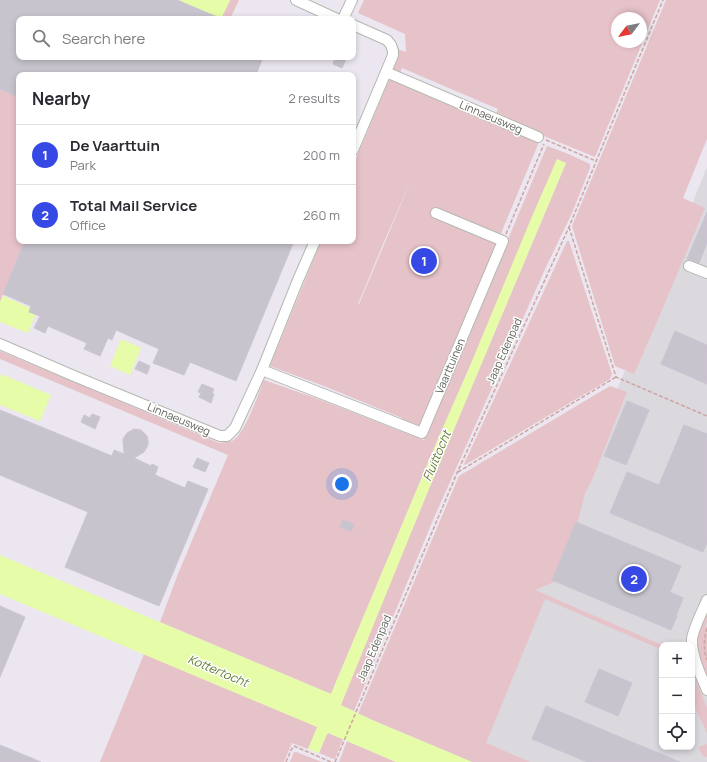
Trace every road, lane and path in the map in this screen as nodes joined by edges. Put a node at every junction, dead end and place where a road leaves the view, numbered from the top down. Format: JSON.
{"nodes":[{"id":1,"x":296,"y":0,"type":"edge"},
{"id":2,"x":352,"y":0,"type":"edge"},
{"id":3,"x":662,"y":0,"type":"edge"},
{"id":4,"x":331,"y":16,"type":"edge"},
{"id":5,"x":339,"y":16,"type":"edge"},
{"id":6,"x":356,"y":26,"type":"edge"},
{"id":7,"x":386,"y":72,"type":"junction"},
{"id":8,"x":542,"y":138,"type":"junction"},
{"id":9,"x":356,"y":143,"type":"edge"},
{"id":10,"x":596,"y":161,"type":"junction"},
{"id":11,"x":436,"y":213,"type":"dead end"},
{"id":12,"x":569,"y":227,"type":"junction"},
{"id":13,"x":503,"y":241,"type":"junction"},
{"id":14,"x":314,"y":244,"type":"edge"},
{"id":15,"x":689,"y":266,"type":"dead end"},
{"id":16,"x":707,"y":273,"type":"edge"},
{"id":17,"x":0,"y":344,"type":"edge"},
{"id":18,"x":262,"y":370,"type":"junction"},
{"id":19,"x":616,"y":377,"type":"junction"},
{"id":20,"x":707,"y":416,"type":"edge"},
{"id":21,"x":457,"y":473,"type":"junction"},
{"id":22,"x":707,"y":600,"type":"edge"},
{"id":23,"x":707,"y":628,"type":"edge"},
{"id":24,"x":707,"y":660,"type":"edge"},
{"id":25,"x":707,"y":690,"type":"edge"},
{"id":26,"x":286,"y":762,"type":"edge"},
{"id":27,"x":331,"y":762,"type":"edge"},
{"id":28,"x":335,"y":762,"type":"edge"}],
"edges":[{"from":1,"to":4,"type":"street"},
{"from":2,"to":5,"type":"street"},
{"from":3,"to":10,"type":"path","name":"Jaap Edenpad"},
{"from":6,"to":7,"type":"street"},
{"from":7,"to":8,"type":"street","name":"Linnaeusweg"},
{"from":7,"to":9,"type":"street"},
{"from":8,"to":10,"type":"path"},
{"from":8,"to":13,"type":"path"},
{"from":10,"to":12,"type":"path","name":"Jaap Edenpad"},
{"from":11,"to":13,"type":"street"},
{"from":12,"to":19,"type":"path"},
{"from":12,"to":21,"type":"path","name":"Jaap Edenpad"},
{"from":13,"to":18,"type":"street","name":"Vaarttuinen"},
{"from":14,"to":18,"type":"street","name":"Linnaeusweg"},
{"from":15,"to":16,"type":"street"},
{"from":17,"to":18,"type":"street","name":"Linnaeusweg"},
{"from":19,"to":20,"type":"path"},
{"from":19,"to":21,"type":"path"},
{"from":21,"to":28,"type":"path","name":"Jaap Edenpad"},
{"from":22,"to":25,"type":"street"},
{"from":23,"to":24,"type":"path"},
{"from":26,"to":27,"type":"path"}]}
